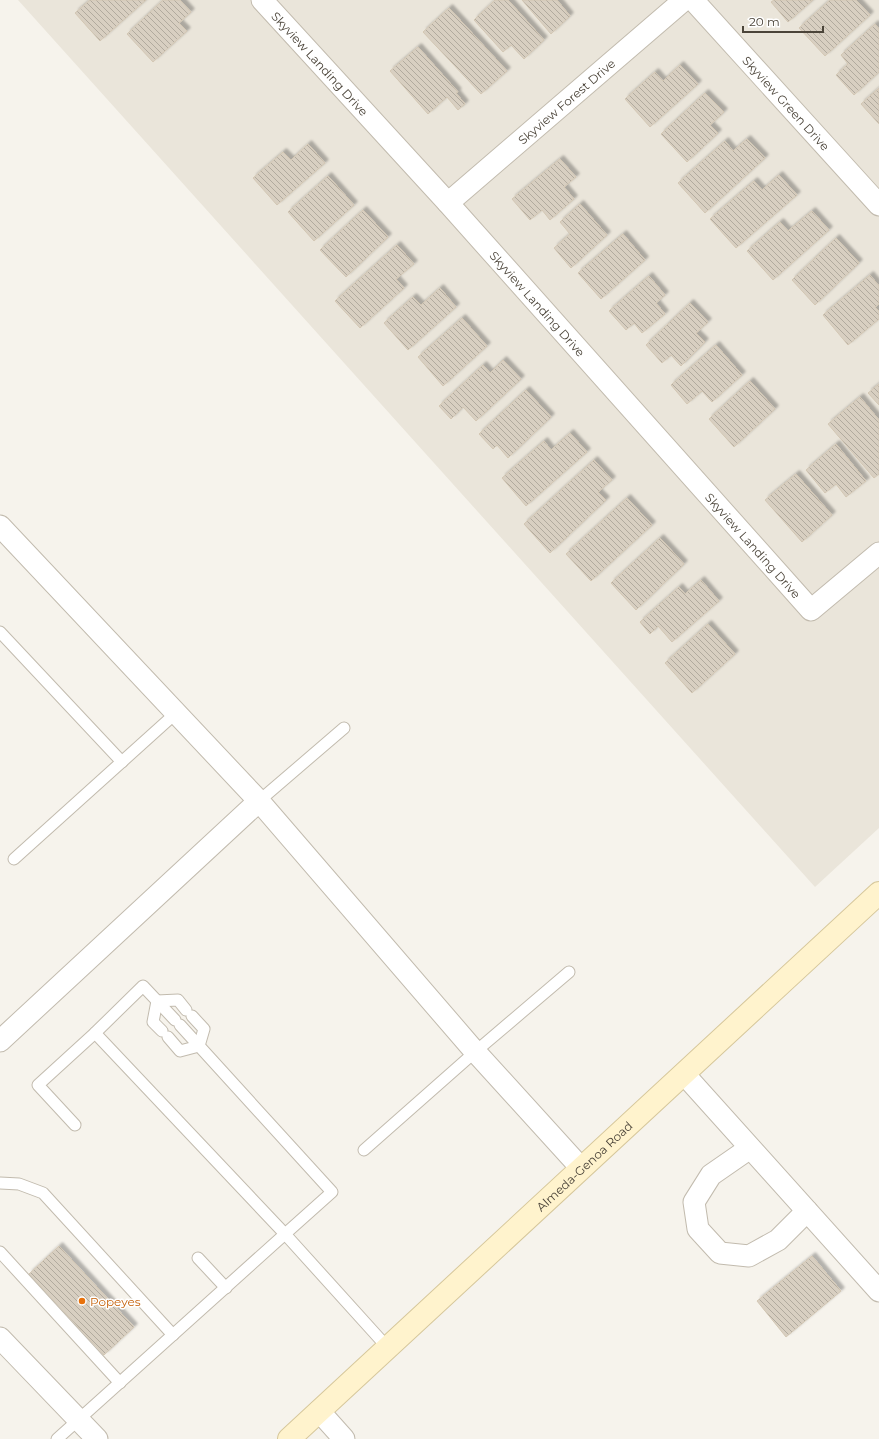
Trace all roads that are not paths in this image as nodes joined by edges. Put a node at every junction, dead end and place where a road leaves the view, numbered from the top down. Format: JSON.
{"nodes":[{"id":1,"x":262,"y":0,"type":"edge"},
{"id":2,"x":684,"y":0,"type":"edge"},
{"id":3,"x":693,"y":0,"type":"edge"},
{"id":4,"x":448,"y":203,"type":"junction"},
{"id":5,"x":879,"y":205,"type":"edge"},
{"id":6,"x":0,"y":526,"type":"edge"},
{"id":7,"x":879,"y":553,"type":"edge"},
{"id":8,"x":0,"y":632,"type":"edge"},
{"id":9,"x":176,"y":713,"type":"junction"},
{"id":10,"x":344,"y":728,"type":"dead end"},
{"id":11,"x":122,"y":762,"type":"junction"},
{"id":12,"x":259,"y":801,"type":"junction"},
{"id":13,"x":14,"y":859,"type":"dead end"},
{"id":14,"x":879,"y":893,"type":"edge"},
{"id":15,"x":569,"y":972,"type":"dead end"},
{"id":16,"x":157,"y":1001,"type":"junction"},
{"id":17,"x":95,"y":1033,"type":"junction"},
{"id":18,"x":0,"y":1041,"type":"edge"},
{"id":19,"x":199,"y":1046,"type":"junction"},
{"id":20,"x":475,"y":1052,"type":"junction"},
{"id":21,"x":684,"y":1074,"type":"junction"},
{"id":22,"x":76,"y":1125,"type":"dead end"},
{"id":23,"x":750,"y":1148,"type":"junction"},
{"id":24,"x":364,"y":1150,"type":"dead end"},
{"id":25,"x":582,"y":1168,"type":"junction"},
{"id":26,"x":0,"y":1183,"type":"edge"},
{"id":27,"x":807,"y":1211,"type":"junction"},
{"id":28,"x":285,"y":1234,"type":"junction"},
{"id":29,"x":0,"y":1252,"type":"edge"},
{"id":30,"x":198,"y":1258,"type":"dead end"},
{"id":31,"x":226,"y":1288,"type":"junction"},
{"id":32,"x":879,"y":1291,"type":"edge"},
{"id":33,"x":173,"y":1335,"type":"junction"},
{"id":34,"x":0,"y":1338,"type":"edge"},
{"id":35,"x":388,"y":1348,"type":"junction"},
{"id":36,"x":120,"y":1383,"type":"junction"},
{"id":37,"x":319,"y":1411,"type":"junction"},
{"id":38,"x":78,"y":1420,"type":"junction"},
{"id":39,"x":57,"y":1439,"type":"edge"},
{"id":40,"x":97,"y":1439,"type":"edge"},
{"id":41,"x":289,"y":1439,"type":"edge"},
{"id":42,"x":344,"y":1439,"type":"edge"}],
"edges":[{"from":1,"to":4,"type":"street","name":"Skyview Landing Drive"},
{"from":2,"to":4,"type":"street","name":"Skyview Forest Drive"},
{"from":3,"to":5,"type":"street","name":"Skyview Green Drive"},
{"from":4,"to":7,"type":"street","name":"Skyview Landing Drive"},
{"from":6,"to":9,"type":"street"},
{"from":8,"to":11,"type":"lane"},
{"from":9,"to":11,"type":"lane"},
{"from":9,"to":12,"type":"street"},
{"from":10,"to":12,"type":"lane"},
{"from":11,"to":13,"type":"lane"},
{"from":12,"to":18,"type":"street"},
{"from":12,"to":20,"type":"street"},
{"from":14,"to":21,"type":"main road","name":"Almeda-Genoa Road"},
{"from":15,"to":20,"type":"lane"},
{"from":16,"to":17,"type":"lane"},
{"from":16,"to":19,"type":"lane"},
{"from":16,"to":19,"type":"lane"},
{"from":16,"to":19,"type":"lane"},
{"from":17,"to":22,"type":"lane"},
{"from":17,"to":28,"type":"lane"},
{"from":19,"to":28,"type":"lane"},
{"from":20,"to":24,"type":"lane"},
{"from":20,"to":25,"type":"street"},
{"from":21,"to":23,"type":"street"},
{"from":21,"to":25,"type":"main road","name":"Almeda-Genoa Road"},
{"from":23,"to":27,"type":"street"},
{"from":23,"to":27,"type":"street"},
{"from":25,"to":35,"type":"main road","name":"Almeda-Genoa Road"},
{"from":26,"to":33,"type":"lane"},
{"from":27,"to":32,"type":"street"},
{"from":28,"to":31,"type":"lane"},
{"from":28,"to":35,"type":"lane"},
{"from":29,"to":36,"type":"lane"},
{"from":30,"to":31,"type":"lane"},
{"from":31,"to":33,"type":"lane"},
{"from":33,"to":36,"type":"lane"},
{"from":34,"to":38,"type":"street"},
{"from":35,"to":37,"type":"main road","name":"Almeda-Genoa Road"},
{"from":36,"to":38,"type":"lane"},
{"from":37,"to":41,"type":"main road","name":"Almeda-Genoa Road"},
{"from":37,"to":42,"type":"street"},
{"from":38,"to":39,"type":"lane"},
{"from":38,"to":40,"type":"street"}]}
